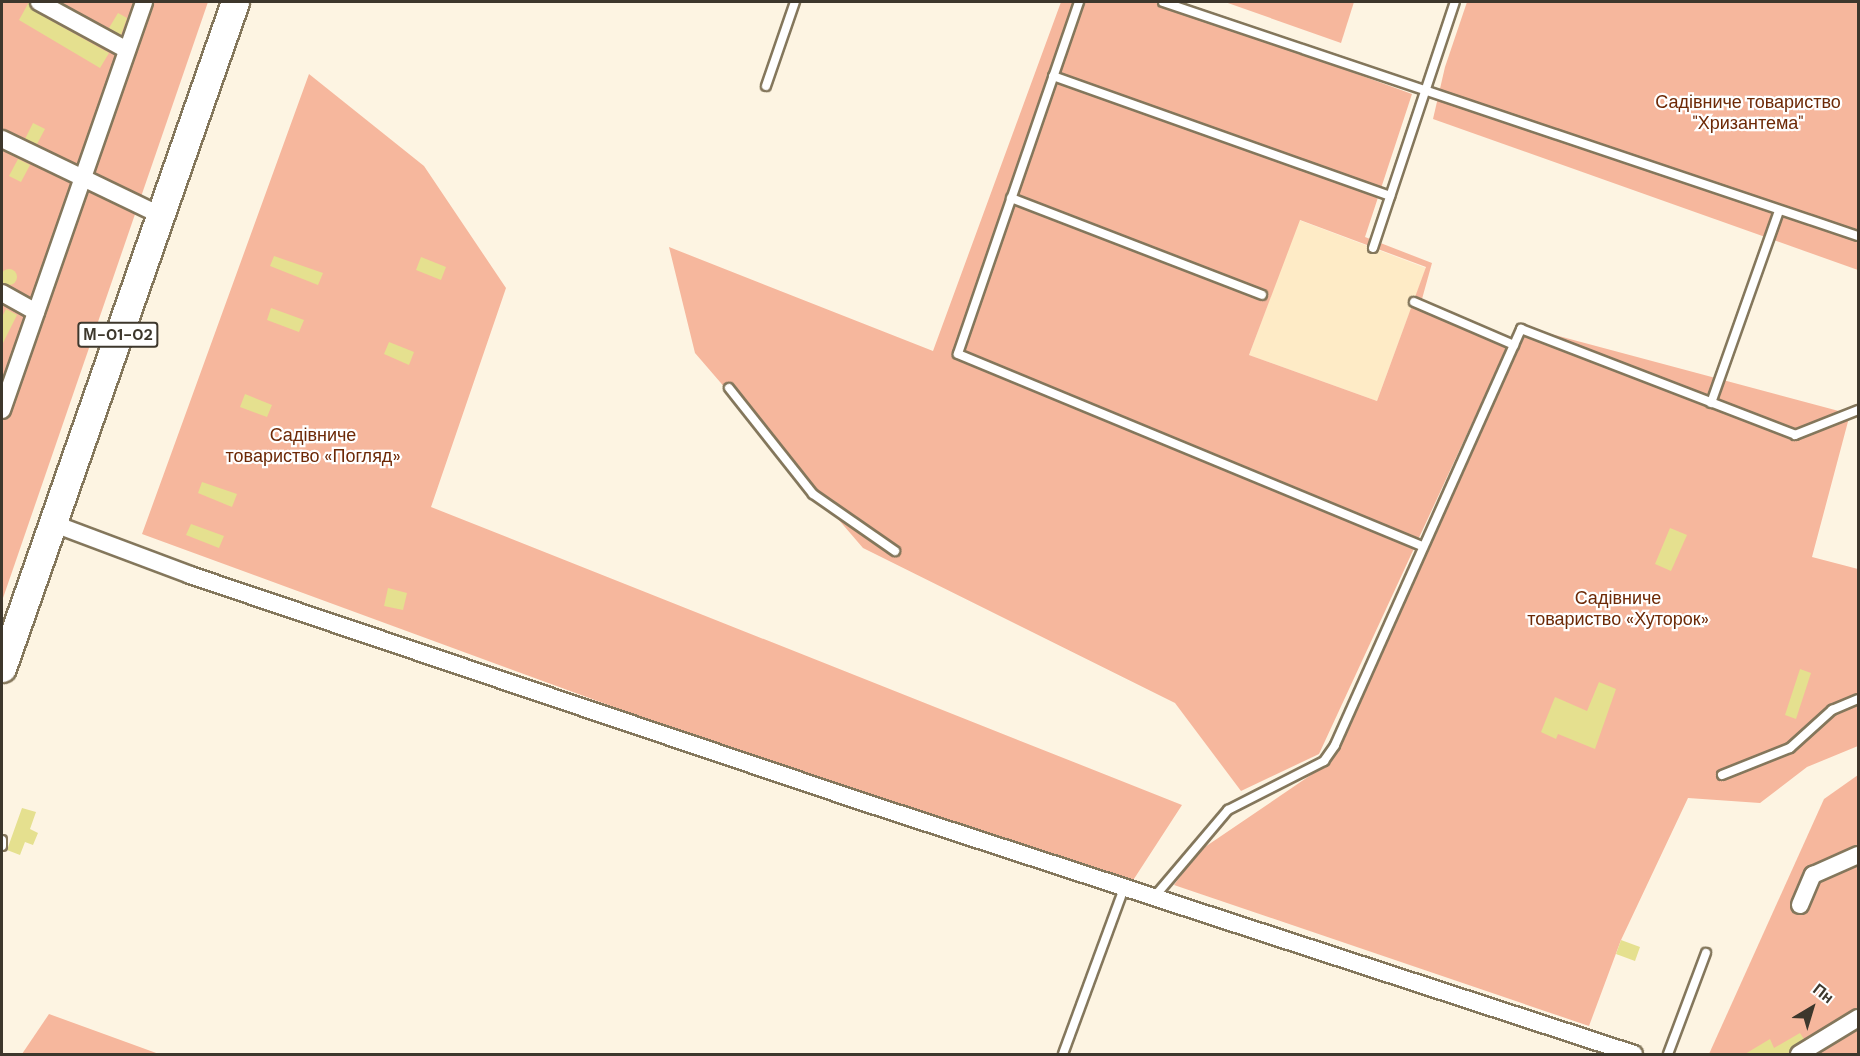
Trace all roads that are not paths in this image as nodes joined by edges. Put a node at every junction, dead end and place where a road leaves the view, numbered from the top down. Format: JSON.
{"nodes":[{"id":1,"x":39,"y":2,"type":"edge"},
{"id":2,"x":144,"y":2,"type":"edge"},
{"id":3,"x":235,"y":2,"type":"edge"},
{"id":4,"x":795,"y":2,"type":"edge"},
{"id":5,"x":1079,"y":2,"type":"edge"},
{"id":6,"x":1163,"y":2,"type":"edge"},
{"id":7,"x":1455,"y":2,"type":"edge"},
{"id":8,"x":127,"y":50,"type":"junction"},
{"id":9,"x":1053,"y":76,"type":"junction"},
{"id":10,"x":766,"y":86,"type":"dead end"},
{"id":11,"x":1423,"y":91,"type":"junction"},
{"id":12,"x":2,"y":139,"type":"edge"},
{"id":13,"x":82,"y":180,"type":"junction"},
{"id":14,"x":1390,"y":196,"type":"junction"},
{"id":15,"x":1011,"y":198,"type":"junction"},
{"id":16,"x":1779,"y":211,"type":"junction"},
{"id":17,"x":160,"y":215,"type":"junction"},
{"id":18,"x":1858,"y":236,"type":"edge"},
{"id":19,"x":1373,"y":248,"type":"dead end"},
{"id":20,"x":2,"y":293,"type":"edge"},
{"id":21,"x":1262,"y":295,"type":"dead end"},
{"id":22,"x":1414,"y":302,"type":"dead end"},
{"id":23,"x":36,"y":312,"type":"junction"},
{"id":24,"x":1514,"y":345,"type":"junction"},
{"id":25,"x":729,"y":388,"type":"dead end"},
{"id":26,"x":1711,"y":403,"type":"junction"},
{"id":27,"x":2,"y":410,"type":"edge"},
{"id":28,"x":1858,"y":410,"type":"edge"},
{"id":29,"x":52,"y":523,"type":"junction"},
{"id":30,"x":1422,"y":546,"type":"junction"},
{"id":31,"x":895,"y":551,"type":"dead end"},
{"id":32,"x":2,"y":668,"type":"edge"},
{"id":33,"x":1858,"y":699,"type":"edge"},
{"id":34,"x":1722,"y":774,"type":"dead end"},
{"id":35,"x":2,"y":840,"type":"edge"},
{"id":36,"x":2,"y":846,"type":"edge"},
{"id":37,"x":1858,"y":855,"type":"edge"},
{"id":38,"x":1124,"y":888,"type":"junction"},
{"id":39,"x":1155,"y":896,"type":"junction"},
{"id":40,"x":1800,"y":905,"type":"dead end"},
{"id":41,"x":1706,"y":952,"type":"dead end"},
{"id":42,"x":1858,"y":1018,"type":"edge"},
{"id":43,"x":1063,"y":1054,"type":"edge"},
{"id":44,"x":1634,"y":1054,"type":"edge"},
{"id":45,"x":1668,"y":1054,"type":"edge"},
{"id":46,"x":1799,"y":1054,"type":"edge"}],
"edges":[{"from":1,"to":8,"type":"street"},
{"from":2,"to":8,"type":"street"},
{"from":3,"to":17,"type":"main road","number":"М-01-02"},
{"from":4,"to":10,"type":"lane"},
{"from":5,"to":9,"type":"lane"},
{"from":6,"to":11,"type":"lane"},
{"from":7,"to":11,"type":"lane"},
{"from":8,"to":13,"type":"street"},
{"from":9,"to":14,"type":"lane"},
{"from":9,"to":15,"type":"lane"},
{"from":11,"to":14,"type":"lane"},
{"from":11,"to":16,"type":"lane"},
{"from":12,"to":13,"type":"street"},
{"from":13,"to":17,"type":"street"},
{"from":13,"to":23,"type":"street"},
{"from":14,"to":19,"type":"lane"},
{"from":15,"to":21,"type":"lane"},
{"from":15,"to":30,"type":"lane"},
{"from":16,"to":18,"type":"lane"},
{"from":16,"to":26,"type":"lane"},
{"from":17,"to":29,"type":"main road","number":"М-01-02"},
{"from":20,"to":23,"type":"street"},
{"from":22,"to":24,"type":"lane"},
{"from":23,"to":27,"type":"street"},
{"from":24,"to":26,"type":"lane"},
{"from":24,"to":30,"type":"lane"},
{"from":25,"to":31,"type":"lane"},
{"from":26,"to":28,"type":"lane"},
{"from":29,"to":32,"type":"main road","number":"М-01-02"},
{"from":29,"to":38,"type":"street"},
{"from":30,"to":39,"type":"lane"},
{"from":33,"to":34,"type":"lane"},
{"from":35,"to":36,"type":"lane"},
{"from":37,"to":40,"type":"street"},
{"from":38,"to":39,"type":"street"},
{"from":38,"to":43,"type":"lane"},
{"from":39,"to":44,"type":"street"},
{"from":41,"to":45,"type":"lane"},
{"from":42,"to":46,"type":"street"}]}
